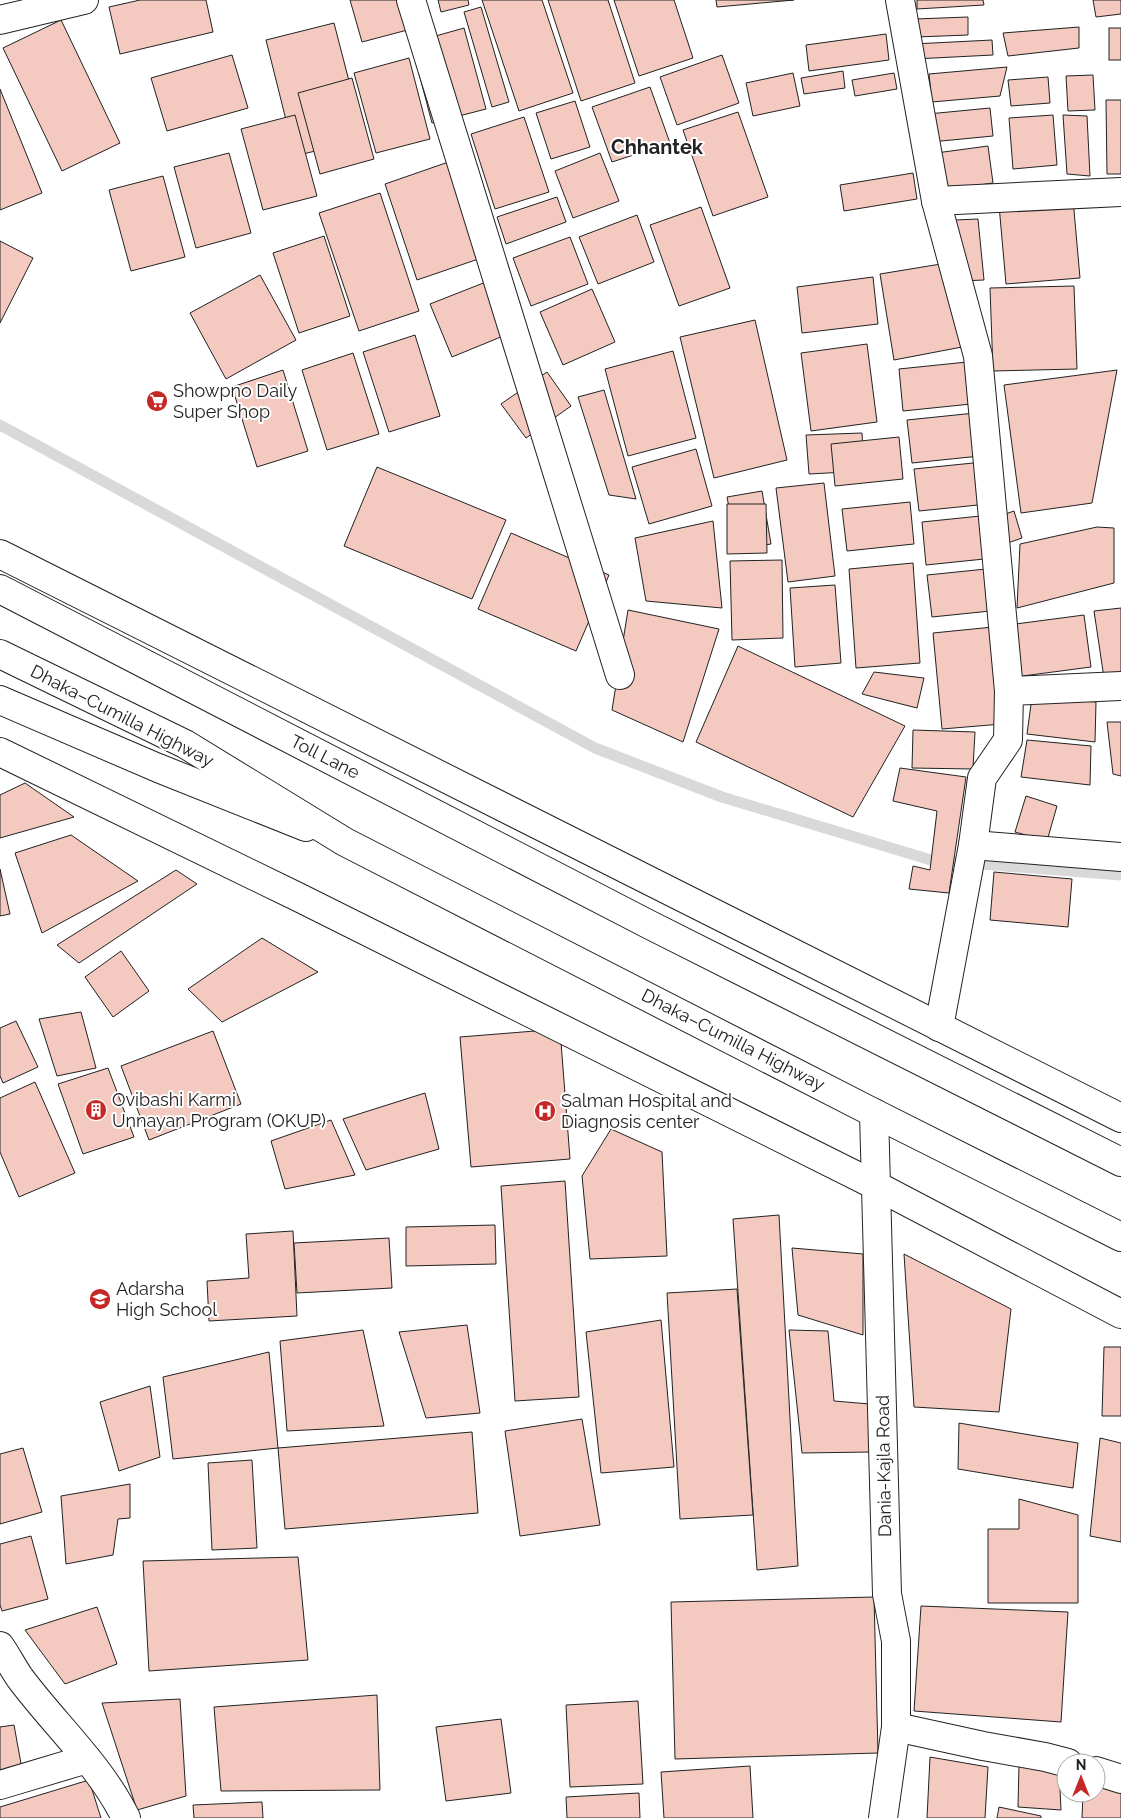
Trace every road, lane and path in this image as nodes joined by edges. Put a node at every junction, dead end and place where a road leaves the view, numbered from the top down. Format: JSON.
{"nodes":[{"id":1,"x":84,"y":0,"type":"edge"},
{"id":2,"x":411,"y":0,"type":"edge"},
{"id":3,"x":900,"y":0,"type":"edge"},
{"id":4,"x":0,"y":20,"type":"edge"},
{"id":5,"x":1121,"y":192,"type":"edge"},
{"id":6,"x":936,"y":201,"type":"junction"},
{"id":7,"x":0,"y":554,"type":"edge"},
{"id":8,"x":0,"y":589,"type":"edge"},
{"id":9,"x":0,"y":654,"type":"edge"},
{"id":10,"x":620,"y":675,"type":"dead end"},
{"id":11,"x":1121,"y":686,"type":"edge"},
{"id":12,"x":1009,"y":691,"type":"junction"},
{"id":13,"x":0,"y":700,"type":"edge"},
{"id":14,"x":0,"y":752,"type":"edge"},
{"id":15,"x":345,"y":842,"type":"junction"},
{"id":16,"x":973,"y":847,"type":"junction"},
{"id":17,"x":1121,"y":857,"type":"edge"},
{"id":18,"x":939,"y":1027,"type":"junction"},
{"id":19,"x":874,"y":1113,"type":"junction"},
{"id":20,"x":1121,"y":1118,"type":"edge"},
{"id":21,"x":1121,"y":1162,"type":"edge"},
{"id":22,"x":877,"y":1186,"type":"junction"},
{"id":23,"x":1121,"y":1237,"type":"edge"},
{"id":24,"x":1121,"y":1314,"type":"edge"},
{"id":25,"x":0,"y":1646,"type":"edge"},
{"id":26,"x":896,"y":1727,"type":"junction"},
{"id":27,"x":87,"y":1759,"type":"junction"},
{"id":28,"x":1056,"y":1760,"type":"edge"},
{"id":29,"x":1106,"y":1774,"type":"edge"},
{"id":30,"x":1121,"y":1779,"type":"edge"},
{"id":31,"x":0,"y":1786,"type":"edge"},
{"id":32,"x":126,"y":1818,"type":"edge"},
{"id":33,"x":883,"y":1818,"type":"edge"}],
"edges":[{"from":1,"to":4,"type":"main road"},
{"from":2,"to":10,"type":"main road"},
{"from":3,"to":6,"type":"main road"},
{"from":5,"to":6,"type":"main road"},
{"from":6,"to":12,"type":"main road"},
{"from":7,"to":18,"type":"main road"},
{"from":8,"to":21,"type":"main road","name":"Toll Lane"},
{"from":9,"to":15,"type":"main road","name":"Dhaka–Cumilla Highway"},
{"from":11,"to":12,"type":"main road"},
{"from":12,"to":16,"type":"main road"},
{"from":13,"to":15,"type":"main road","name":"Dhaka–Cumilla Highway"},
{"from":14,"to":22,"type":"main road"},
{"from":15,"to":19,"type":"main road","name":"Dhaka–Cumilla Highway"},
{"from":16,"to":17,"type":"main road"},
{"from":16,"to":18,"type":"main road"},
{"from":18,"to":20,"type":"main road"},
{"from":19,"to":22,"type":"main road","name":"Dania-Kajla Road"},
{"from":19,"to":23,"type":"main road","name":"Dhaka–Cumilla Highway"},
{"from":22,"to":24,"type":"main road"},
{"from":22,"to":26,"type":"main road","name":"Dania-Kajla Road"},
{"from":25,"to":27,"type":"main road"},
{"from":26,"to":28,"type":"main road"},
{"from":26,"to":33,"type":"main road","name":"Dania-Kajla Road"},
{"from":27,"to":31,"type":"main road"},
{"from":27,"to":32,"type":"main road"},
{"from":29,"to":30,"type":"main road"}]}
